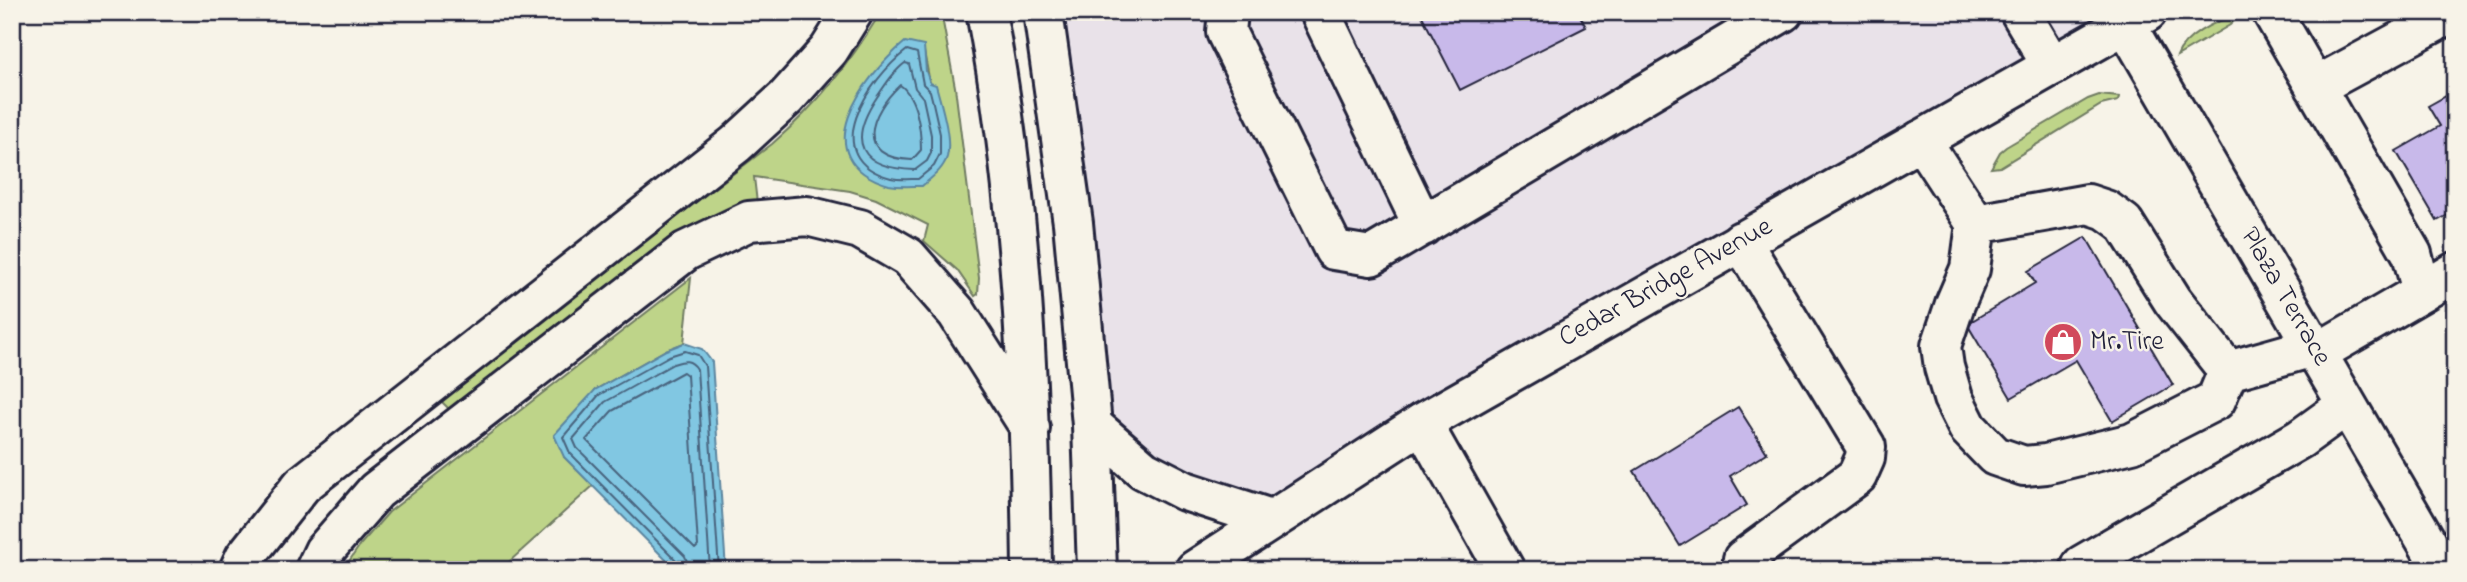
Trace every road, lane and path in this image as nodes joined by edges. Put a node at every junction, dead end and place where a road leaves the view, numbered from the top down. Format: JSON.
{"nodes":[{"id":1,"x":853,"y":12,"type":"edge"},
{"id":2,"x":986,"y":12,"type":"edge"},
{"id":3,"x":1042,"y":12,"type":"edge"},
{"id":4,"x":1228,"y":12,"type":"edge"},
{"id":5,"x":1320,"y":12,"type":"edge"},
{"id":6,"x":1783,"y":12,"type":"edge"},
{"id":7,"x":2021,"y":12,"type":"edge"},
{"id":8,"x":2272,"y":12,"type":"edge"},
{"id":9,"x":2454,"y":12,"type":"edge"},
{"id":10,"x":2137,"y":19,"type":"edge"},
{"id":11,"x":2052,"y":66,"type":"junction"},
{"id":12,"x":2315,"y":87,"type":"junction"},
{"id":13,"x":1921,"y":140,"type":"junction"},
{"id":14,"x":1976,"y":223,"type":"junction"},
{"id":15,"x":1423,"y":226,"type":"junction"},
{"id":16,"x":1741,"y":241,"type":"junction"},
{"id":17,"x":2455,"y":272,"type":"edge"},
{"id":18,"x":2422,"y":292,"type":"junction"},
{"id":19,"x":2315,"y":350,"type":"junction"},
{"id":20,"x":2228,"y":372,"type":"junction"},
{"id":21,"x":2347,"y":405,"type":"junction"},
{"id":22,"x":1422,"y":423,"type":"junction"},
{"id":23,"x":1092,"y":425,"type":"junction"},
{"id":24,"x":1030,"y":428,"type":"junction"},
{"id":25,"x":1271,"y":519,"type":"junction"},
{"id":26,"x":1743,"y":559,"type":"dead end"},
{"id":27,"x":239,"y":570,"type":"edge"},
{"id":28,"x":315,"y":570,"type":"edge"},
{"id":29,"x":1032,"y":570,"type":"edge"},
{"id":30,"x":1097,"y":570,"type":"edge"},
{"id":31,"x":1195,"y":570,"type":"edge"},
{"id":32,"x":1505,"y":570,"type":"edge"},
{"id":33,"x":2081,"y":570,"type":"edge"},
{"id":34,"x":2443,"y":570,"type":"edge"}],
"edges":[{"from":1,"to":27,"type":"main road"},
{"from":2,"to":24,"type":"main road"},
{"from":3,"to":23,"type":"main road"},
{"from":4,"to":15,"type":"main road"},
{"from":5,"to":15,"type":"main road"},
{"from":6,"to":15,"type":"main road"},
{"from":7,"to":11,"type":"main road"},
{"from":8,"to":12,"type":"main road"},
{"from":9,"to":12,"type":"main road"},
{"from":10,"to":11,"type":"main road","name":"Cedar Bridge Avenue"},
{"from":10,"to":19,"type":"main road","name":"Plaza Terrace"},
{"from":11,"to":13,"type":"main road","name":"Cedar Bridge Avenue"},
{"from":12,"to":18,"type":"main road"},
{"from":13,"to":14,"type":"main road"},
{"from":13,"to":16,"type":"main road","name":"Cedar Bridge Avenue"},
{"from":14,"to":20,"type":"main road"},
{"from":14,"to":20,"type":"main road"},
{"from":16,"to":22,"type":"main road","name":"Cedar Bridge Avenue"},
{"from":16,"to":26,"type":"main road"},
{"from":17,"to":18,"type":"main road"},
{"from":18,"to":19,"type":"main road"},
{"from":19,"to":20,"type":"main road"},
{"from":19,"to":21,"type":"main road","name":"Plaza Terrace"},
{"from":21,"to":33,"type":"main road"},
{"from":21,"to":34,"type":"main road","name":"Plaza Terrace"},
{"from":22,"to":25,"type":"main road","name":"Cedar Bridge Avenue"},
{"from":22,"to":32,"type":"main road"},
{"from":23,"to":25,"type":"main road"},
{"from":23,"to":30,"type":"main road"},
{"from":24,"to":28,"type":"main road"},
{"from":24,"to":29,"type":"main road"},
{"from":25,"to":31,"type":"main road","name":"Cedar Bridge Avenue"}]}
